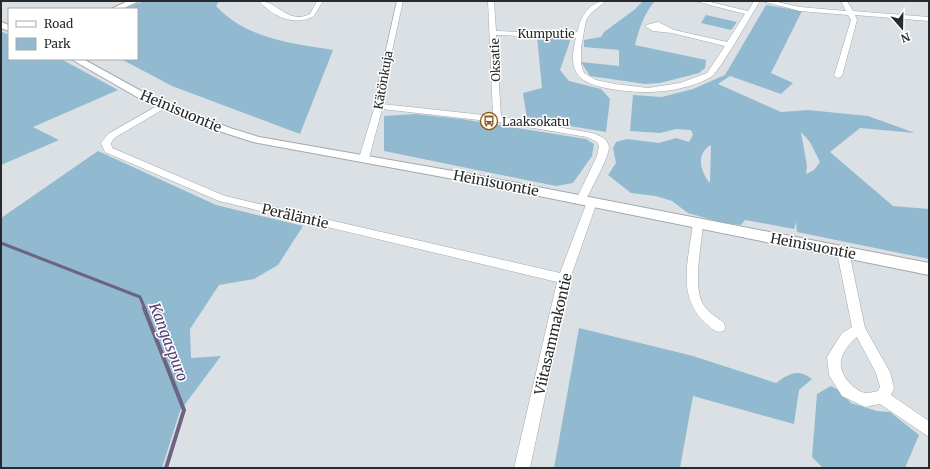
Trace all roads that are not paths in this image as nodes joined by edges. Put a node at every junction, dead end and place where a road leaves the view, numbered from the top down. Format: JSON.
{"nodes":[{"id":1,"x":135,"y":1,"type":"edge"},
{"id":2,"x":262,"y":1,"type":"edge"},
{"id":3,"x":320,"y":1,"type":"edge"},
{"id":4,"x":400,"y":1,"type":"edge"},
{"id":5,"x":491,"y":1,"type":"edge"},
{"id":6,"x":603,"y":1,"type":"edge"},
{"id":7,"x":698,"y":1,"type":"edge"},
{"id":8,"x":757,"y":1,"type":"edge"},
{"id":9,"x":764,"y":1,"type":"edge"},
{"id":10,"x":844,"y":1,"type":"edge"},
{"id":11,"x":118,"y":8,"type":"edge"},
{"id":12,"x":749,"y":13,"type":"junction"},
{"id":13,"x":851,"y":14,"type":"junction"},
{"id":14,"x":929,"y":19,"type":"edge"},
{"id":15,"x":672,"y":31,"type":"dead end"},
{"id":16,"x":581,"y":32,"type":"junction"},
{"id":17,"x":494,"y":33,"type":"junction"},
{"id":18,"x":730,"y":45,"type":"junction"},
{"id":19,"x":78,"y":60,"type":"edge"},
{"id":20,"x":838,"y":76,"type":"dead end"},
{"id":21,"x":164,"y":105,"type":"junction"},
{"id":22,"x":379,"y":106,"type":"junction"},
{"id":23,"x":497,"y":119,"type":"junction"},
{"id":24,"x":364,"y":158,"type":"junction"},
{"id":25,"x":586,"y":201,"type":"junction"},
{"id":26,"x":698,"y":223,"type":"junction"},
{"id":27,"x":843,"y":252,"type":"junction"},
{"id":28,"x":929,"y":269,"type":"edge"},
{"id":29,"x":564,"y":279,"type":"junction"},
{"id":30,"x":719,"y":327,"type":"dead end"},
{"id":31,"x":859,"y":329,"type":"junction"},
{"id":32,"x":882,"y":397,"type":"junction"},
{"id":33,"x":929,"y":430,"type":"edge"},
{"id":34,"x":522,"y":468,"type":"edge"}],
"edges":[{"from":1,"to":11,"type":"street"},
{"from":2,"to":3,"type":"street"},
{"from":4,"to":22,"type":"street","name":"Kätönkuja"},
{"from":5,"to":17,"type":"street","name":"Oksatie"},
{"from":6,"to":16,"type":"street","name":"Kumputie"},
{"from":7,"to":12,"type":"street"},
{"from":8,"to":12,"type":"street"},
{"from":9,"to":13,"type":"street"},
{"from":10,"to":13,"type":"street"},
{"from":12,"to":18,"type":"street"},
{"from":13,"to":14,"type":"street"},
{"from":13,"to":20,"type":"street"},
{"from":15,"to":18,"type":"street"},
{"from":16,"to":17,"type":"street","name":"Kumputie"},
{"from":16,"to":18,"type":"street"},
{"from":17,"to":23,"type":"street","name":"Oksatie"},
{"from":19,"to":21,"type":"street","name":"Heinisuontie"},
{"from":21,"to":24,"type":"street","name":"Heinisuontie"},
{"from":21,"to":29,"type":"street","name":"Peräläntie"},
{"from":22,"to":23,"type":"street"},
{"from":22,"to":24,"type":"street","name":"Kätönkuja"},
{"from":23,"to":25,"type":"street"},
{"from":24,"to":25,"type":"street","name":"Heinisuontie"},
{"from":25,"to":26,"type":"street","name":"Heinisuontie"},
{"from":25,"to":29,"type":"street","name":"Viitasammakontie"},
{"from":26,"to":27,"type":"street","name":"Heinisuontie"},
{"from":26,"to":30,"type":"street"},
{"from":27,"to":28,"type":"street","name":"Heinisuontie"},
{"from":27,"to":31,"type":"street"},
{"from":29,"to":34,"type":"street","name":"Viitasammakontie"},
{"from":31,"to":32,"type":"street"},
{"from":31,"to":32,"type":"street"},
{"from":32,"to":33,"type":"street"}]}
